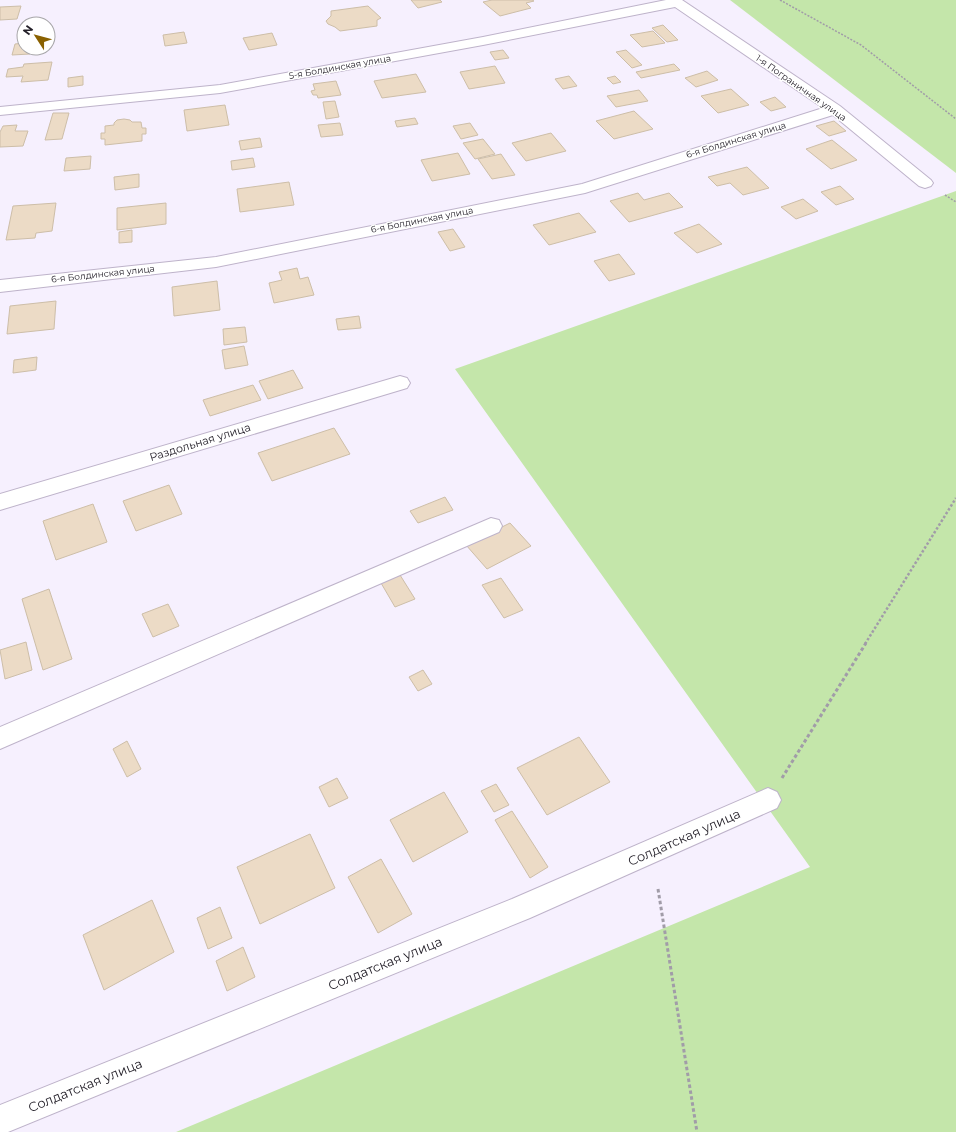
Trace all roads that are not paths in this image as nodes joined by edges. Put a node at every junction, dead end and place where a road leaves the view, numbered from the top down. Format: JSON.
{"nodes":[{"id":1,"x":675,"y":1,"type":"edge"},
{"id":2,"x":835,"y":109,"type":"junction"},
{"id":3,"x":0,"y":111,"type":"edge"},
{"id":4,"x":925,"y":183,"type":"dead end"},
{"id":5,"x":0,"y":286,"type":"edge"},
{"id":6,"x":400,"y":383,"type":"dead end"},
{"id":7,"x":4,"y":500,"type":"edge"},
{"id":8,"x":490,"y":526,"type":"dead end"},
{"id":9,"x":0,"y":738,"type":"edge"},
{"id":10,"x":768,"y":800,"type":"road end"},
{"id":11,"x":0,"y":1120,"type":"edge"}],
"edges":[{"from":1,"to":2,"type":"street","name":"1-я Пограничная улица"},
{"from":1,"to":3,"type":"street","name":"5-я Болдинская улица"},
{"from":2,"to":4,"type":"street","name":"1-я Пограничная улица"},
{"from":2,"to":5,"type":"street","name":"6-я Болдинская улица"},
{"from":6,"to":7,"type":"street","name":"Раздольная улица"},
{"from":8,"to":9,"type":"street"},
{"from":10,"to":11,"type":"street","name":"Солдатская улица"}]}
